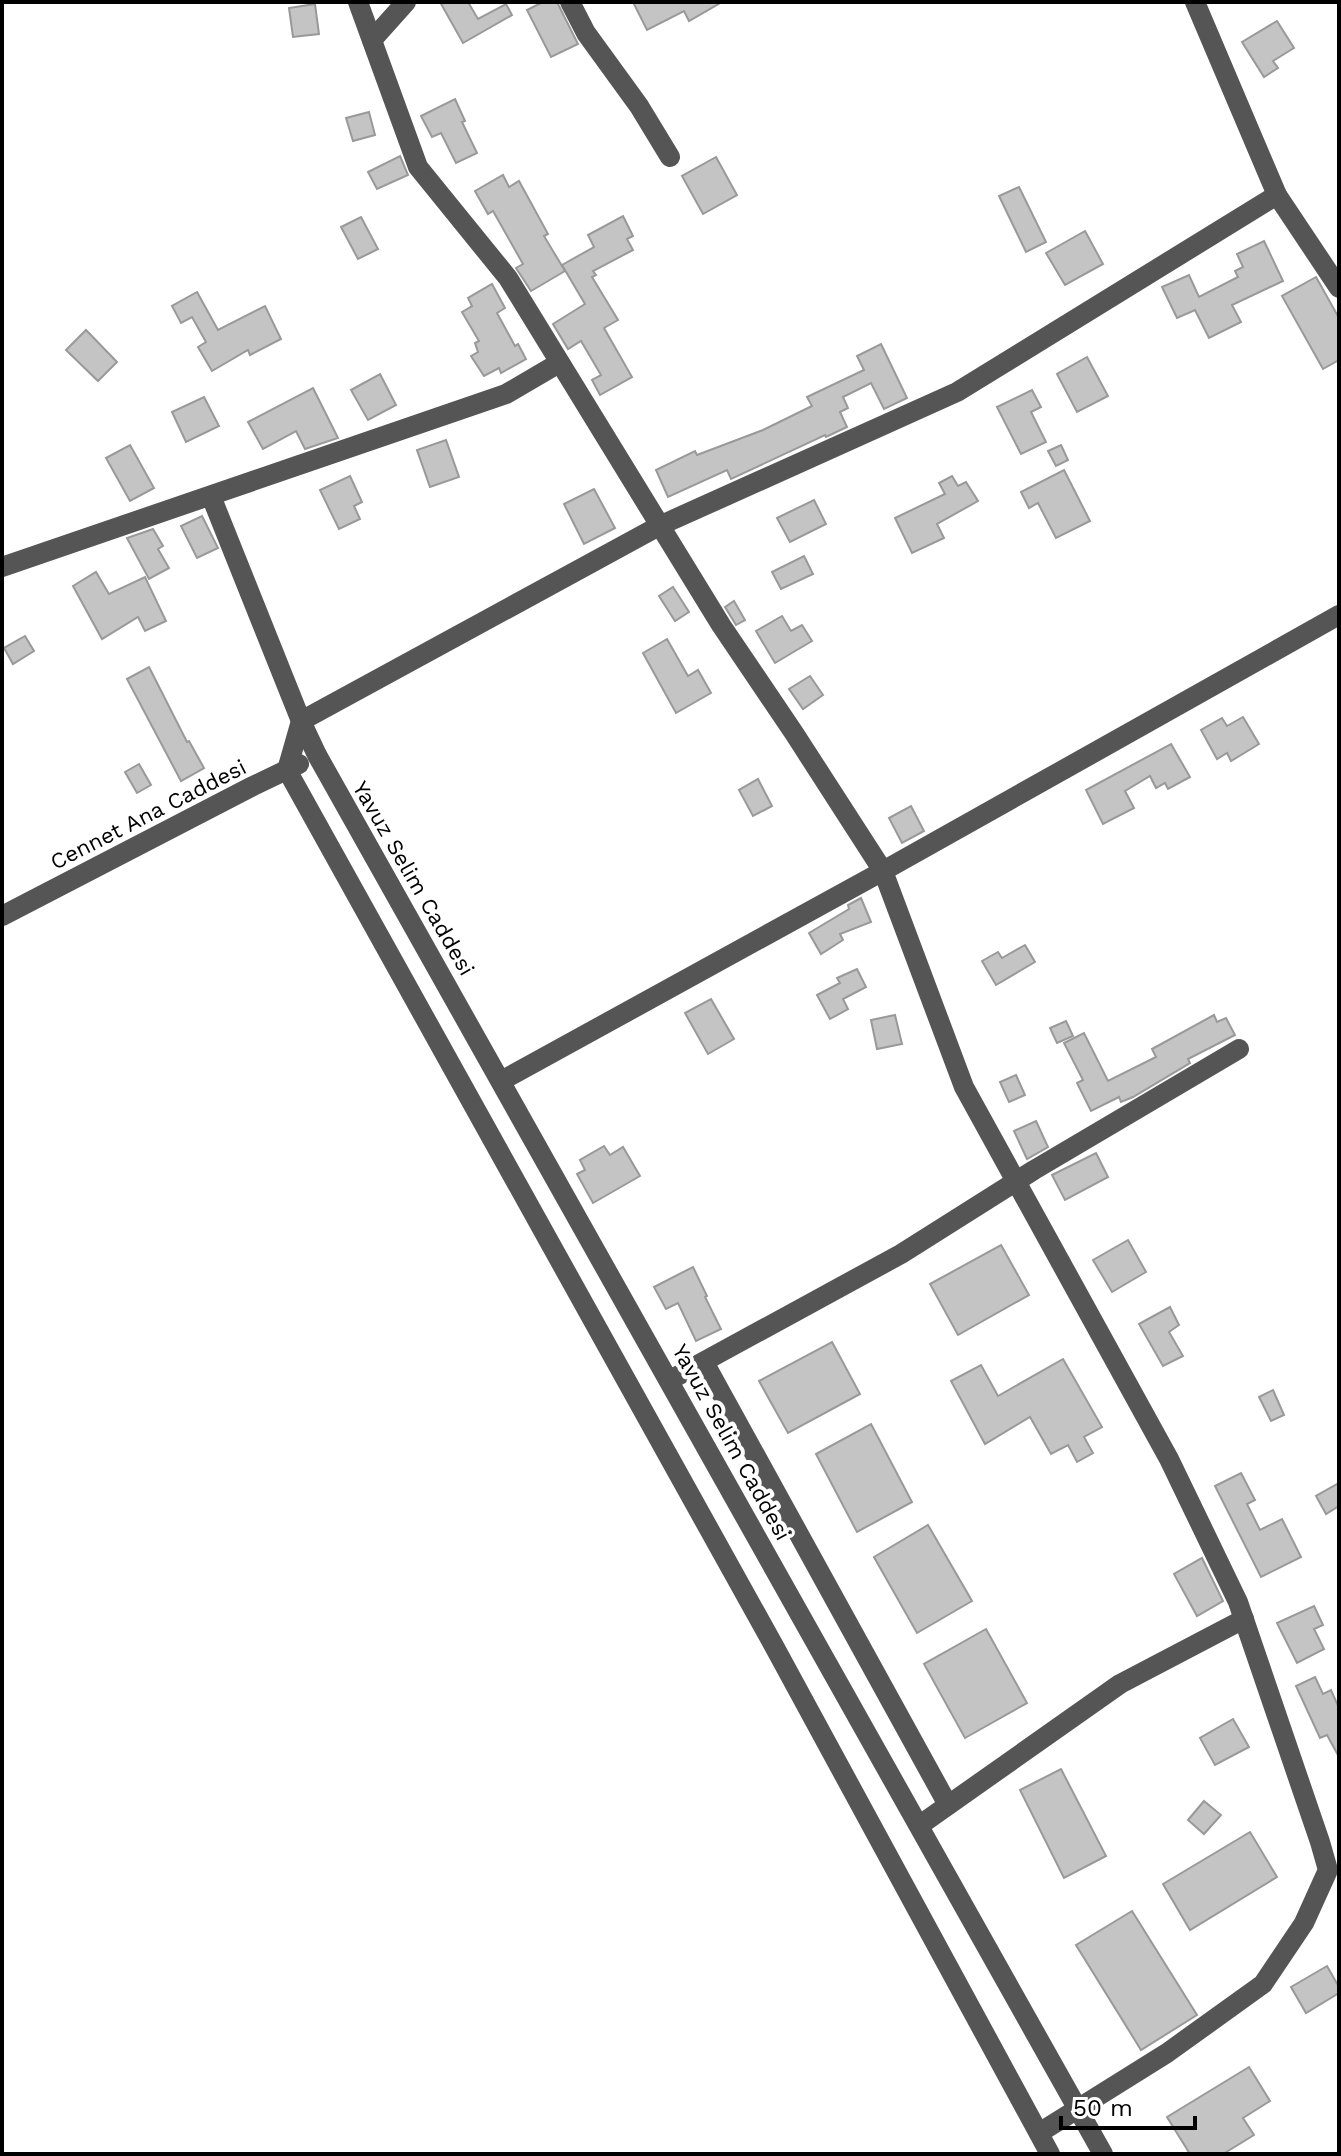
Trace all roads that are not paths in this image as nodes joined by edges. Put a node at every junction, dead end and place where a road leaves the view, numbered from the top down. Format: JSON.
{"nodes":[{"id":1,"x":358,"y":2,"type":"edge"},
{"id":2,"x":406,"y":2,"type":"edge"},
{"id":3,"x":570,"y":2,"type":"edge"},
{"id":4,"x":1195,"y":2,"type":"edge"},
{"id":5,"x":372,"y":40,"type":"junction"},
{"id":6,"x":670,"y":157,"type":"dead end"},
{"id":7,"x":1277,"y":195,"type":"junction"},
{"id":8,"x":1339,"y":288,"type":"edge"},
{"id":9,"x":559,"y":363,"type":"junction"},
{"id":10,"x":211,"y":496,"type":"junction"},
{"id":11,"x":659,"y":526,"type":"junction"},
{"id":12,"x":2,"y":567,"type":"edge"},
{"id":13,"x":1339,"y":615,"type":"edge"},
{"id":14,"x":301,"y":721,"type":"junction"},
{"id":15,"x":317,"y":755,"type":"junction"},
{"id":16,"x":287,"y":770,"type":"junction"},
{"id":17,"x":883,"y":871,"type":"junction"},
{"id":18,"x":2,"y":916,"type":"edge"},
{"id":19,"x":1239,"y":1049,"type":"dead end"},
{"id":20,"x":501,"y":1081,"type":"junction"},
{"id":21,"x":1017,"y":1183,"type":"junction"},
{"id":22,"x":704,"y":1362,"type":"junction"},
{"id":23,"x":670,"y":1380,"type":"junction"},
{"id":24,"x":1244,"y":1619,"type":"junction"},
{"id":25,"x":948,"y":1805,"type":"junction"},
{"id":26,"x":920,"y":1825,"type":"junction"},
{"id":27,"x":1334,"y":1868,"type":"edge"},
{"id":28,"x":1079,"y":2108,"type":"junction"},
{"id":29,"x":1039,"y":2133,"type":"junction"},
{"id":30,"x":1050,"y":2154,"type":"edge"},
{"id":31,"x":1103,"y":2154,"type":"edge"}],
"edges":[{"from":1,"to":5,"type":"street"},
{"from":2,"to":5,"type":"street"},
{"from":3,"to":6,"type":"street"},
{"from":4,"to":7,"type":"street"},
{"from":5,"to":9,"type":"street"},
{"from":7,"to":8,"type":"street"},
{"from":7,"to":11,"type":"street"},
{"from":9,"to":10,"type":"street"},
{"from":9,"to":11,"type":"street"},
{"from":10,"to":12,"type":"street"},
{"from":10,"to":14,"type":"street","name":"Yavuz Selim Caddesi"},
{"from":11,"to":14,"type":"street"},
{"from":11,"to":17,"type":"street"},
{"from":13,"to":17,"type":"street"},
{"from":14,"to":15,"type":"street","name":"Yavuz Selim Caddesi"},
{"from":14,"to":16,"type":"street"},
{"from":15,"to":16,"type":"street","name":"Cennet Ana Caddesi"},
{"from":15,"to":20,"type":"street","name":"Yavuz Selim Caddesi"},
{"from":16,"to":18,"type":"street","name":"Cennet Ana Caddesi"},
{"from":16,"to":29,"type":"street"},
{"from":17,"to":20,"type":"street"},
{"from":17,"to":21,"type":"street"},
{"from":19,"to":21,"type":"street"},
{"from":20,"to":23,"type":"street","name":"Yavuz Selim Caddesi"},
{"from":21,"to":22,"type":"street"},
{"from":21,"to":24,"type":"street"},
{"from":22,"to":23,"type":"street"},
{"from":22,"to":25,"type":"street"},
{"from":23,"to":26,"type":"street","name":"Yavuz Selim Caddesi"},
{"from":24,"to":25,"type":"street"},
{"from":24,"to":27,"type":"street"},
{"from":25,"to":26,"type":"street"},
{"from":26,"to":28,"type":"street","name":"Yavuz Selim Caddesi"},
{"from":27,"to":28,"type":"street"},
{"from":28,"to":29,"type":"street"},
{"from":28,"to":31,"type":"street","name":"Yavuz Selim Caddesi"},
{"from":29,"to":30,"type":"street"}]}
